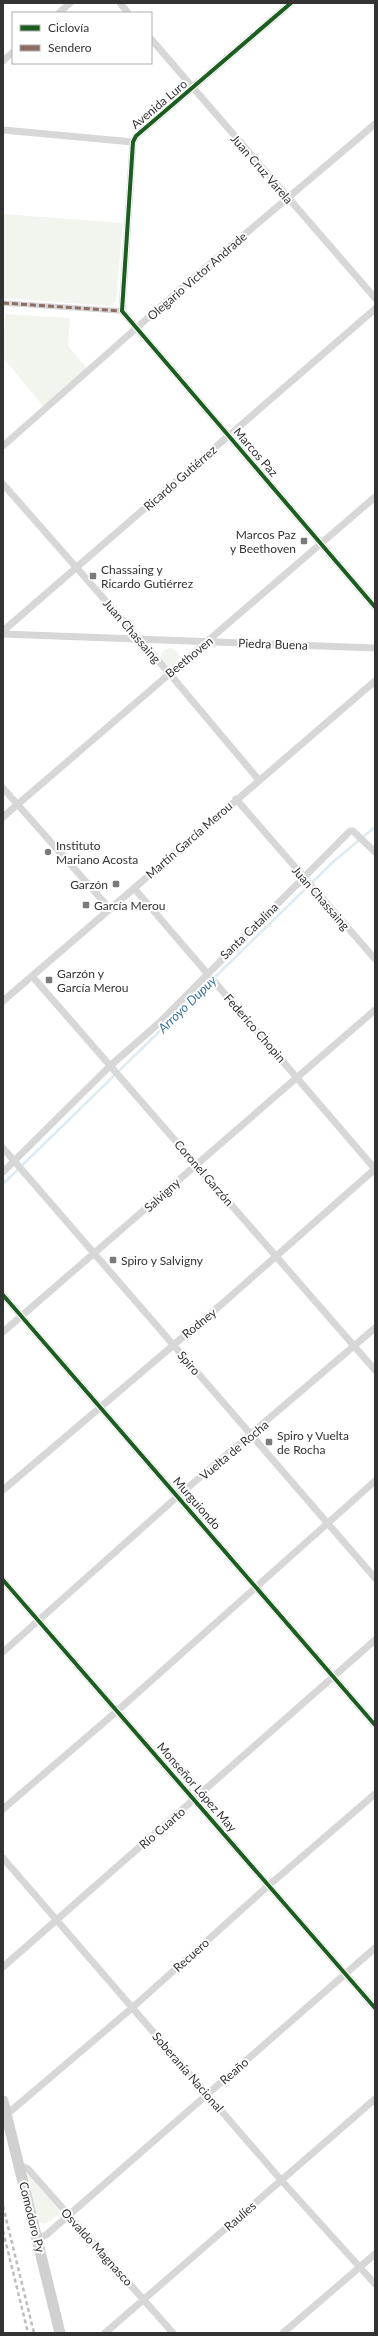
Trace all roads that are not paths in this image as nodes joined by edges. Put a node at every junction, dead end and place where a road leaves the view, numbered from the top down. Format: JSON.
{"nodes":[{"id":1,"x":70,"y":3,"type":"edge"},
{"id":2,"x":120,"y":3,"type":"edge"},
{"id":3,"x":291,"y":3,"type":"edge"},
{"id":4,"x":59,"y":12,"type":"edge"},
{"id":5,"x":127,"y":12,"type":"edge"},
{"id":6,"x":152,"y":40,"type":"edge"},
{"id":7,"x":12,"y":53,"type":"edge"},
{"id":8,"x":3,"y":60,"type":"edge"},
{"id":9,"x":193,"y":88,"type":"junction"},
{"id":10,"x":375,"y":124,"type":"edge"},
{"id":11,"x":3,"y":130,"type":"edge"},
{"id":12,"x":133,"y":142,"type":"junction"},
{"id":13,"x":288,"y":199,"type":"junction"},
{"id":14,"x":375,"y":298,"type":"edge"},
{"id":15,"x":3,"y":303,"type":"edge"},
{"id":16,"x":375,"y":310,"type":"edge"},
{"id":17,"x":122,"y":311,"type":"junction"},
{"id":18,"x":136,"y":328,"type":"junction"},
{"id":19,"x":228,"y":436,"type":"junction"},
{"id":20,"x":3,"y":446,"type":"edge"},
{"id":21,"x":3,"y":484,"type":"edge"},
{"id":22,"x":375,"y":497,"type":"edge"},
{"id":23,"x":321,"y":544,"type":"junction"},
{"id":24,"x":76,"y":568,"type":"junction"},
{"id":25,"x":375,"y":607,"type":"edge"},
{"id":26,"x":3,"y":632,"type":"edge"},
{"id":27,"x":138,"y":638,"type":"junction"},
{"id":28,"x":209,"y":641,"type":"junction"},
{"id":29,"x":375,"y":648,"type":"edge"},
{"id":30,"x":169,"y":673,"type":"junction"},
{"id":31,"x":375,"y":681,"type":"edge"},
{"id":32,"x":258,"y":779,"type":"junction"},
{"id":33,"x":3,"y":788,"type":"edge"},
{"id":34,"x":236,"y":799,"type":"junction"},
{"id":35,"x":18,"y":805,"type":"junction"},
{"id":36,"x":3,"y":817,"type":"edge"},
{"id":37,"x":375,"y":852,"type":"edge"},
{"id":38,"x":304,"y":879,"type":"junction"},
{"id":39,"x":134,"y":888,"type":"junction"},
{"id":40,"x":110,"y":910,"type":"junction"},
{"id":41,"x":375,"y":959,"type":"edge"},
{"id":42,"x":209,"y":974,"type":"junction"},
{"id":43,"x":32,"y":976,"type":"junction"},
{"id":44,"x":3,"y":1001,"type":"edge"},
{"id":45,"x":375,"y":1010,"type":"edge"},
{"id":46,"x":111,"y":1067,"type":"junction"},
{"id":47,"x":299,"y":1078,"type":"junction"},
{"id":48,"x":3,"y":1148,"type":"edge"},
{"id":49,"x":16,"y":1163,"type":"junction"},
{"id":50,"x":196,"y":1165,"type":"junction"},
{"id":51,"x":375,"y":1169,"type":"edge"},
{"id":52,"x":3,"y":1172,"type":"edge"},
{"id":53,"x":94,"y":1255,"type":"junction"},
{"id":54,"x":276,"y":1255,"type":"junction"},
{"id":55,"x":3,"y":1295,"type":"edge"},
{"id":56,"x":21,"y":1316,"type":"junction"},
{"id":57,"x":375,"y":1328,"type":"edge"},
{"id":58,"x":3,"y":1332,"type":"edge"},
{"id":59,"x":172,"y":1344,"type":"junction"},
{"id":60,"x":354,"y":1346,"type":"junction"},
{"id":61,"x":375,"y":1370,"type":"edge"},
{"id":62,"x":99,"y":1406,"type":"junction"},
{"id":63,"x":251,"y":1435,"type":"junction"},
{"id":64,"x":375,"y":1481,"type":"edge"},
{"id":65,"x":3,"y":1490,"type":"edge"},
{"id":66,"x":178,"y":1496,"type":"junction"},
{"id":67,"x":328,"y":1524,"type":"junction"},
{"id":68,"x":375,"y":1578,"type":"edge"},
{"id":69,"x":3,"y":1580,"type":"edge"},
{"id":70,"x":257,"y":1588,"type":"junction"},
{"id":71,"x":39,"y":1621,"type":"junction"},
{"id":72,"x":375,"y":1640,"type":"edge"},
{"id":73,"x":3,"y":1652,"type":"edge"},
{"id":74,"x":333,"y":1676,"type":"junction"},
{"id":75,"x":116,"y":1712,"type":"junction"},
{"id":76,"x":375,"y":1725,"type":"edge"},
{"id":77,"x":375,"y":1794,"type":"edge"},
{"id":78,"x":195,"y":1799,"type":"junction"},
{"id":79,"x":3,"y":1809,"type":"edge"},
{"id":80,"x":3,"y":1858,"type":"edge"},
{"id":81,"x":268,"y":1886,"type":"junction"},
{"id":82,"x":57,"y":1920,"type":"junction"},
{"id":83,"x":375,"y":1948,"type":"edge"},
{"id":84,"x":3,"y":1967,"type":"edge"},
{"id":85,"x":346,"y":1974,"type":"junction"},
{"id":86,"x":132,"y":2008,"type":"junction"},
{"id":87,"x":375,"y":2008,"type":"edge"},
{"id":88,"x":207,"y":2094,"type":"junction"},
{"id":89,"x":375,"y":2099,"type":"edge"},
{"id":90,"x":3,"y":2101,"type":"edge"},
{"id":91,"x":6,"y":2115,"type":"junction"},
{"id":92,"x":19,"y":2165,"type":"junction"},
{"id":93,"x":280,"y":2180,"type":"junction"},
{"id":94,"x":68,"y":2215,"type":"junction"},
{"id":95,"x":37,"y":2239,"type":"junction"},
{"id":96,"x":375,"y":2254,"type":"edge"},
{"id":97,"x":360,"y":2267,"type":"junction"},
{"id":98,"x":375,"y":2284,"type":"edge"},
{"id":99,"x":144,"y":2299,"type":"junction"},
{"id":100,"x":60,"y":2333,"type":"edge"},
{"id":101,"x":105,"y":2333,"type":"edge"},
{"id":102,"x":173,"y":2333,"type":"edge"},
{"id":103,"x":283,"y":2333,"type":"edge"}],
"edges":[{"from":1,"to":4,"type":"street"},
{"from":2,"to":5,"type":"street"},
{"from":3,"to":9,"type":"street","name":"Avenida Luro"},
{"from":6,"to":9,"type":"street","name":"Juan Cruz Varela"},
{"from":7,"to":8,"type":"street"},
{"from":9,"to":12,"type":"street","name":"Avenida Luro"},
{"from":9,"to":13,"type":"street","name":"Juan Cruz Varela"},
{"from":10,"to":13,"type":"street","name":"Olegario Victor Andrade"},
{"from":11,"to":12,"type":"street","name":"Avenida Luro"},
{"from":12,"to":17,"type":"street","name":"Avenida Luro"},
{"from":13,"to":14,"type":"street","name":"Juan Cruz Varela"},
{"from":13,"to":18,"type":"street","name":"Olegario Victor Andrade"},
{"from":15,"to":17,"type":"street"},
{"from":16,"to":19,"type":"street","name":"Ricardo Gutiérrez"},
{"from":17,"to":18,"type":"street","name":"Marcos Paz"},
{"from":18,"to":19,"type":"street","name":"Marcos Paz"},
{"from":18,"to":20,"type":"street","name":"Olegario Victor Andrade"},
{"from":19,"to":23,"type":"street","name":"Marcos Paz"},
{"from":19,"to":24,"type":"street","name":"Ricardo Gutiérrez"},
{"from":21,"to":24,"type":"street","name":"Juan Chassaing"},
{"from":22,"to":23,"type":"street","name":"Beethoven"},
{"from":23,"to":25,"type":"street","name":"Marcos Paz"},
{"from":23,"to":28,"type":"street","name":"Beethoven"},
{"from":24,"to":26,"type":"street","name":"Ricardo Gutiérrez"},
{"from":24,"to":27,"type":"street","name":"Juan Chassaing"},
{"from":26,"to":27,"type":"street","name":"Piedra Buena"},
{"from":27,"to":28,"type":"street","name":"Piedra Buena"},
{"from":27,"to":30,"type":"street","name":"Juan Chassaing"},
{"from":28,"to":29,"type":"street","name":"Piedra Buena"},
{"from":28,"to":30,"type":"street","name":"Beethoven"},
{"from":30,"to":32,"type":"street","name":"Juan Chassaing"},
{"from":30,"to":35,"type":"street","name":"Beethoven"},
{"from":31,"to":32,"type":"street","name":"Martín García Merou"},
{"from":32,"to":34,"type":"street","name":"Martín García Merou"},
{"from":33,"to":35,"type":"street"},
{"from":34,"to":38,"type":"street","name":"Juan Chassaing"},
{"from":34,"to":39,"type":"street","name":"Martín García Merou"},
{"from":35,"to":36,"type":"street","name":"Beethoven"},
{"from":35,"to":40,"type":"street"},
{"from":37,"to":38,"type":"street","name":"Santa Catalina"},
{"from":38,"to":41,"type":"street","name":"Juan Chassaing"},
{"from":38,"to":42,"type":"street","name":"Santa Catalina"},
{"from":39,"to":40,"type":"street","name":"Martín García Merou"},
{"from":39,"to":42,"type":"street","name":"Federico Chopin"},
{"from":40,"to":43,"type":"street","name":"Martín García Merou"},
{"from":42,"to":46,"type":"street","name":"Santa Catalina"},
{"from":42,"to":47,"type":"street","name":"Federico Chopin"},
{"from":43,"to":44,"type":"street","name":"Martín García Merou"},
{"from":43,"to":46,"type":"street","name":"Coronel Garzón"},
{"from":45,"to":47,"type":"street","name":"Salvigny"},
{"from":46,"to":49,"type":"street","name":"Santa Catalina"},
{"from":46,"to":50,"type":"street","name":"Coronel Garzón"},
{"from":47,"to":50,"type":"street","name":"Salvigny"},
{"from":47,"to":51,"type":"street","name":"Federico Chopin"},
{"from":48,"to":49,"type":"street","name":"Spiro"},
{"from":49,"to":52,"type":"street","name":"Santa Catalina"},
{"from":49,"to":53,"type":"street","name":"Spiro"},
{"from":50,"to":53,"type":"street","name":"Salvigny"},
{"from":50,"to":54,"type":"street","name":"Coronel Garzón"},
{"from":51,"to":54,"type":"street","name":"Rodney"},
{"from":53,"to":56,"type":"street","name":"Salvigny"},
{"from":53,"to":59,"type":"street","name":"Spiro"},
{"from":54,"to":59,"type":"street","name":"Rodney"},
{"from":54,"to":60,"type":"street","name":"Coronel Garzón"},
{"from":55,"to":56,"type":"street","name":"Murguiondo"},
{"from":56,"to":58,"type":"street","name":"Salvigny"},
{"from":56,"to":62,"type":"street","name":"Murguiondo"},
{"from":57,"to":60,"type":"street","name":"Vuelta de Rocha"},
{"from":59,"to":62,"type":"street","name":"Rodney"},
{"from":59,"to":63,"type":"street","name":"Spiro"},
{"from":60,"to":61,"type":"street","name":"Coronel Garzón"},
{"from":60,"to":63,"type":"street","name":"Vuelta de Rocha"},
{"from":62,"to":65,"type":"street","name":"Rodney"},
{"from":62,"to":66,"type":"street","name":"Murguiondo"},
{"from":63,"to":66,"type":"street","name":"Vuelta de Rocha"},
{"from":63,"to":67,"type":"street","name":"Spiro"},
{"from":64,"to":67,"type":"street"},
{"from":66,"to":70,"type":"street","name":"Murguiondo"},
{"from":66,"to":71,"type":"street","name":"Vuelta de Rocha"},
{"from":67,"to":68,"type":"street","name":"Spiro"},
{"from":67,"to":70,"type":"street"},
{"from":69,"to":71,"type":"street","name":"Monseñor López May"},
{"from":70,"to":74,"type":"street","name":"Murguiondo"},
{"from":70,"to":75,"type":"street"},
{"from":71,"to":73,"type":"street","name":"Vuelta de Rocha"},
{"from":71,"to":75,"type":"street","name":"Monseñor López May"},
{"from":72,"to":74,"type":"street","name":"Río Cuarto"},
{"from":74,"to":76,"type":"street","name":"Murguiondo"},
{"from":74,"to":78,"type":"street","name":"Río Cuarto"},
{"from":75,"to":78,"type":"street","name":"Monseñor López May"},
{"from":75,"to":79,"type":"street"},
{"from":77,"to":81,"type":"street","name":"Recuero"},
{"from":78,"to":81,"type":"street","name":"Monseñor López May"},
{"from":78,"to":82,"type":"street","name":"Río Cuarto"},
{"from":80,"to":82,"type":"street","name":"Soberanía Nacional"},
{"from":81,"to":85,"type":"street","name":"Monseñor López May"},
{"from":81,"to":86,"type":"street","name":"Recuero"},
{"from":82,"to":84,"type":"street","name":"Río Cuarto"},
{"from":82,"to":86,"type":"street","name":"Soberanía Nacional"},
{"from":83,"to":85,"type":"street","name":"Reaño"},
{"from":85,"to":87,"type":"street","name":"Monseñor López May"},
{"from":85,"to":88,"type":"street","name":"Reaño"},
{"from":86,"to":88,"type":"street","name":"Soberanía Nacional"},
{"from":86,"to":91,"type":"street","name":"Recuero"},
{"from":88,"to":93,"type":"street","name":"Soberanía Nacional"},
{"from":88,"to":94,"type":"street","name":"Reaño"},
{"from":89,"to":93,"type":"street","name":"Raulíes"},
{"from":90,"to":91,"type":"main road","name":"Comodoro Py"},
{"from":91,"to":92,"type":"main road","name":"Comodoro Py"},
{"from":92,"to":94,"type":"street","name":"Osvaldo Magnasco"},
{"from":92,"to":95,"type":"main road","name":"Comodoro Py"},
{"from":93,"to":97,"type":"street","name":"Soberanía Nacional"},
{"from":93,"to":99,"type":"street","name":"Raulíes"},
{"from":94,"to":95,"type":"street","name":"Reaño"},
{"from":94,"to":99,"type":"street","name":"Osvaldo Magnasco"},
{"from":95,"to":100,"type":"main road","name":"Comodoro Py"},
{"from":96,"to":97,"type":"street"},
{"from":97,"to":98,"type":"street","name":"Soberanía Nacional"},
{"from":97,"to":103,"type":"street"},
{"from":99,"to":101,"type":"street","name":"Raulíes"},
{"from":99,"to":102,"type":"street","name":"Osvaldo Magnasco"}]}
